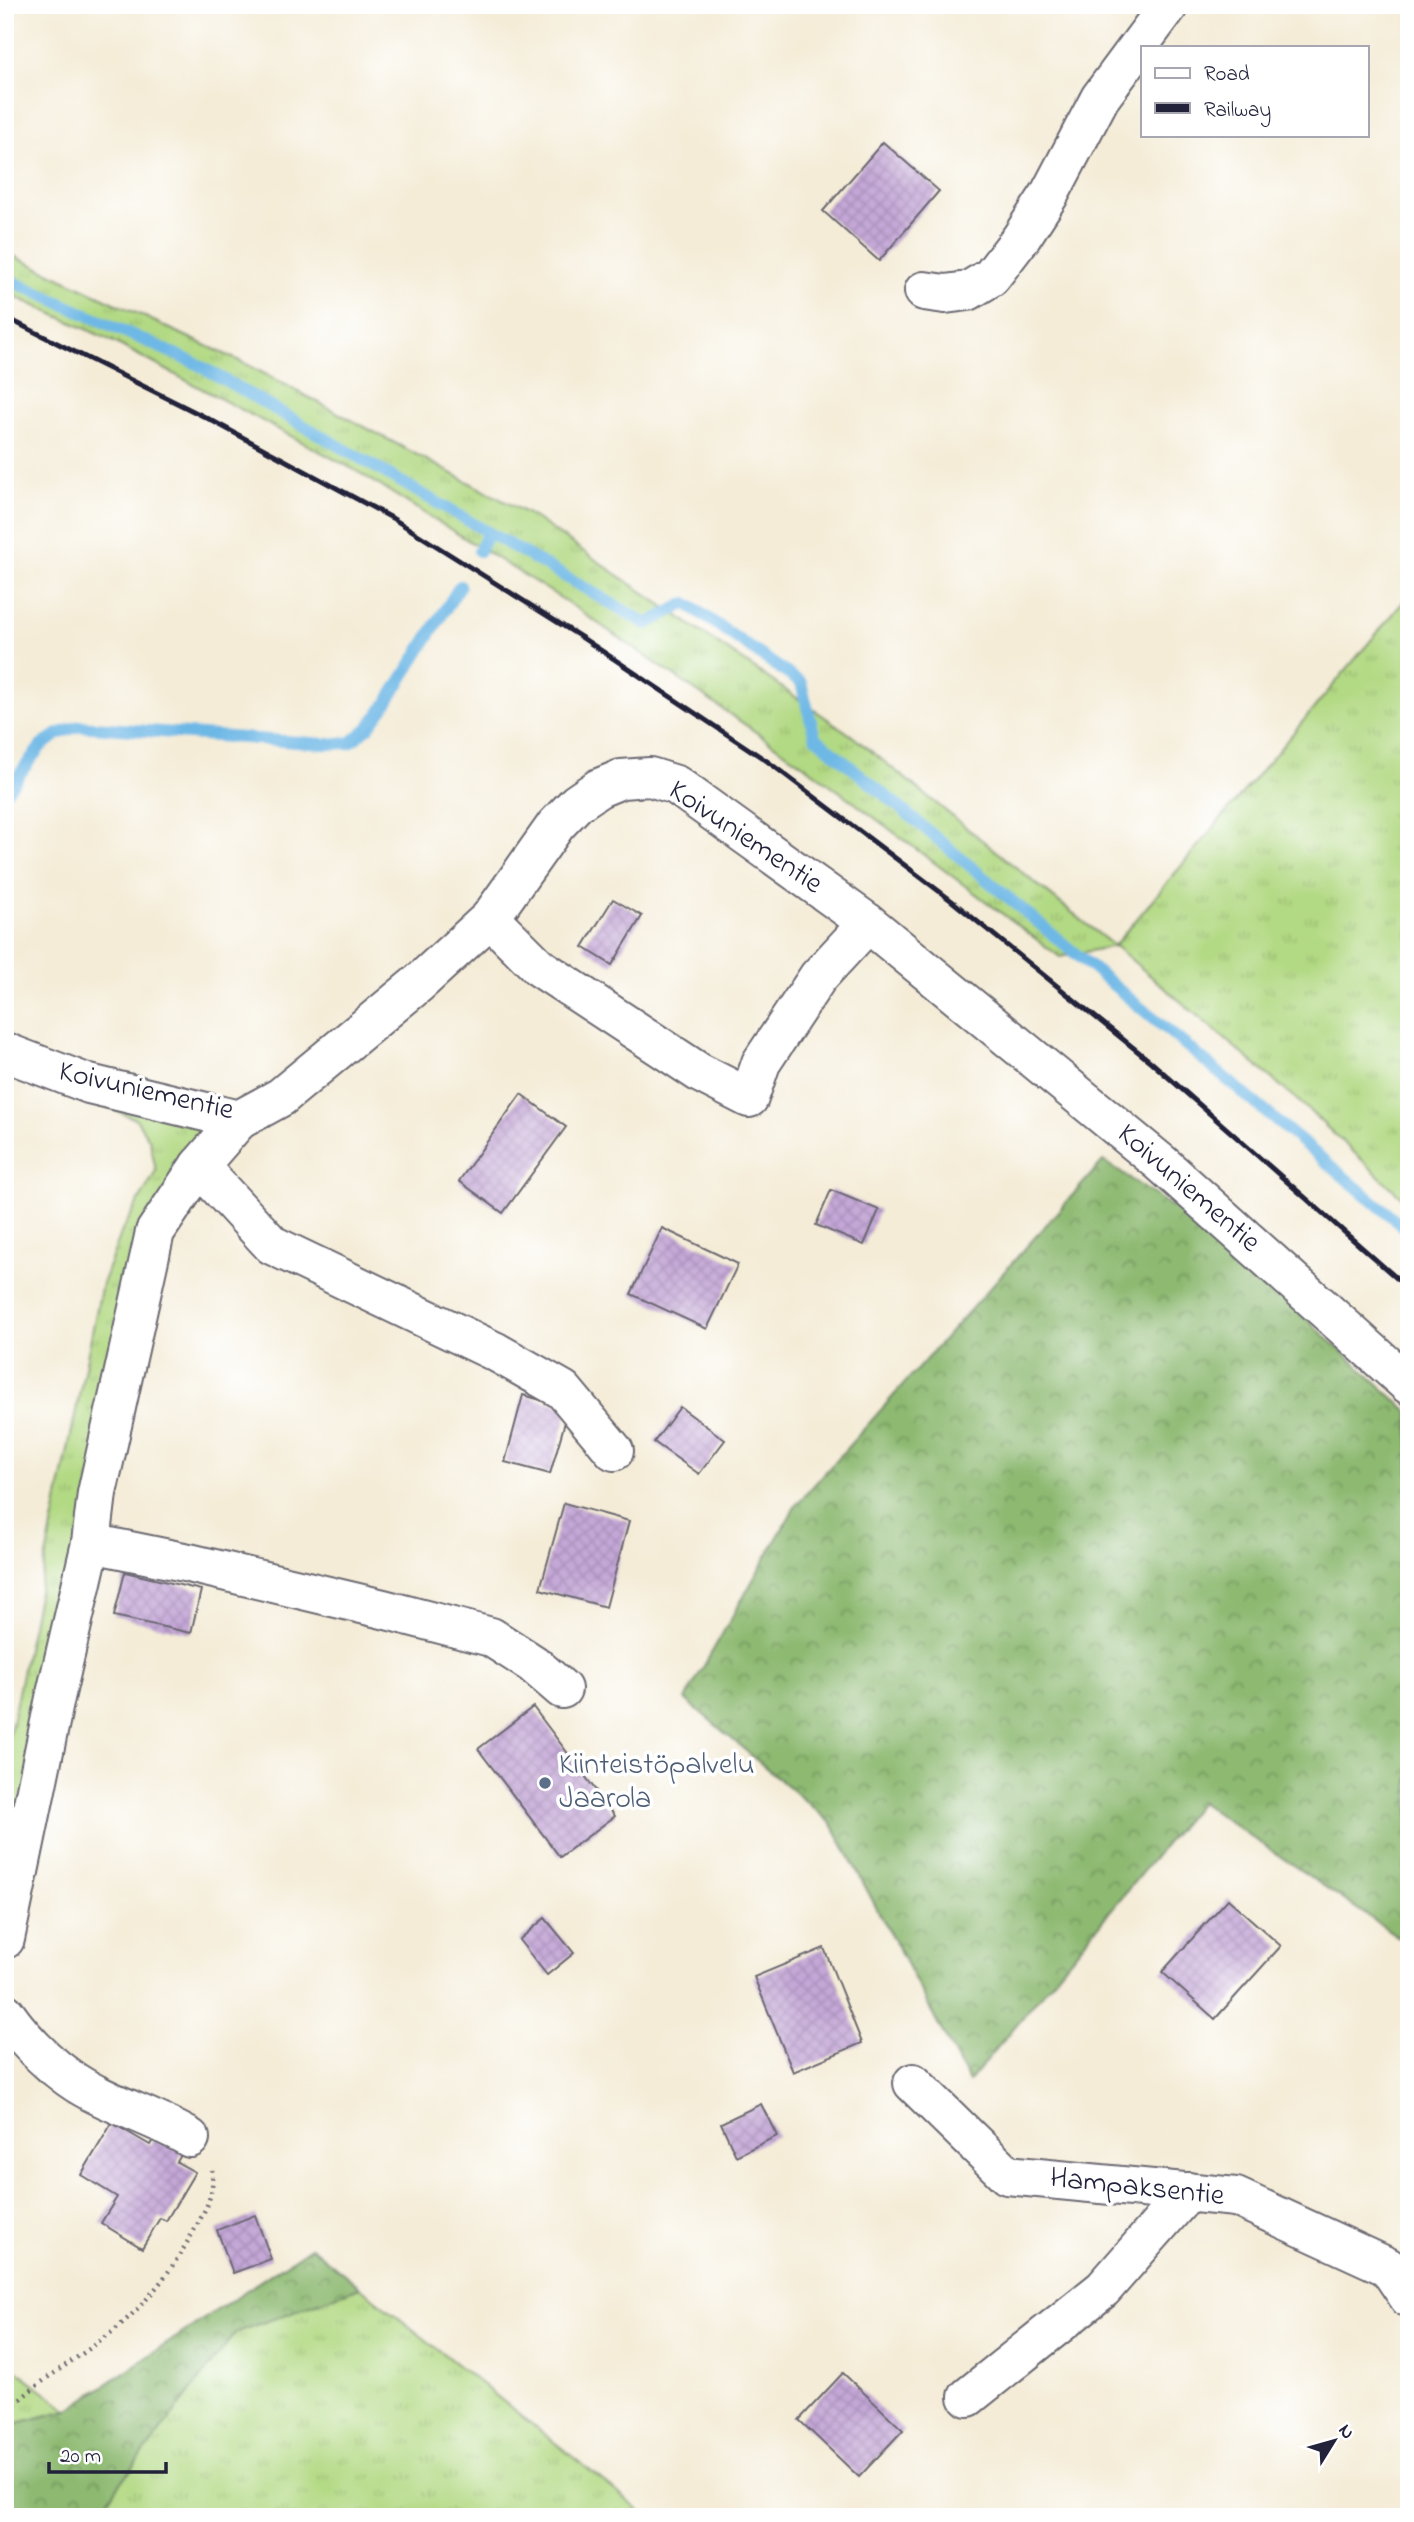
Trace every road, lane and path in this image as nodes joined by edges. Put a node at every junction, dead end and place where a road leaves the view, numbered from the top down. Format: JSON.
{"nodes":[{"id":1,"x":1170,"y":5,"type":"edge"},
{"id":2,"x":924,"y":291,"type":"dead end"},
{"id":3,"x":490,"y":918,"type":"junction"},
{"id":4,"x":868,"y":923,"type":"junction"},
{"id":5,"x":5,"y":1052,"type":"edge"},
{"id":6,"x":239,"y":1120,"type":"junction"},
{"id":7,"x":198,"y":1166,"type":"junction"},
{"id":8,"x":1409,"y":1385,"type":"edge"},
{"id":9,"x":614,"y":1451,"type":"dead end"},
{"id":10,"x":91,"y":1543,"type":"junction"},
{"id":11,"x":562,"y":1689,"type":"dead end"},
{"id":12,"x":5,"y":1939,"type":"edge"},
{"id":13,"x":5,"y":2013,"type":"edge"},
{"id":14,"x":913,"y":2083,"type":"dead end"},
{"id":15,"x":190,"y":2138,"type":"joint"},
{"id":16,"x":1188,"y":2192,"type":"junction"},
{"id":17,"x":1409,"y":2298,"type":"edge"},
{"id":18,"x":968,"y":2397,"type":"dead end"},
{"id":19,"x":5,"y":2414,"type":"edge"}],
"edges":[{"from":1,"to":2,"type":"street"},
{"from":3,"to":4,"type":"street","name":"Koivuniementie"},
{"from":3,"to":4,"type":"street"},
{"from":3,"to":6,"type":"street","name":"Koivuniementie"},
{"from":4,"to":8,"type":"street","name":"Koivuniementie"},
{"from":5,"to":6,"type":"street","name":"Koivuniementie"},
{"from":6,"to":7,"type":"street"},
{"from":7,"to":9,"type":"street"},
{"from":7,"to":10,"type":"street"},
{"from":10,"to":11,"type":"street"},
{"from":10,"to":12,"type":"street"},
{"from":13,"to":15,"type":"street"},
{"from":14,"to":16,"type":"street","name":"Hampaksentie"},
{"from":15,"to":19,"type":"path"},
{"from":16,"to":17,"type":"street","name":"Hampaksentie"},
{"from":16,"to":18,"type":"street"}]}
